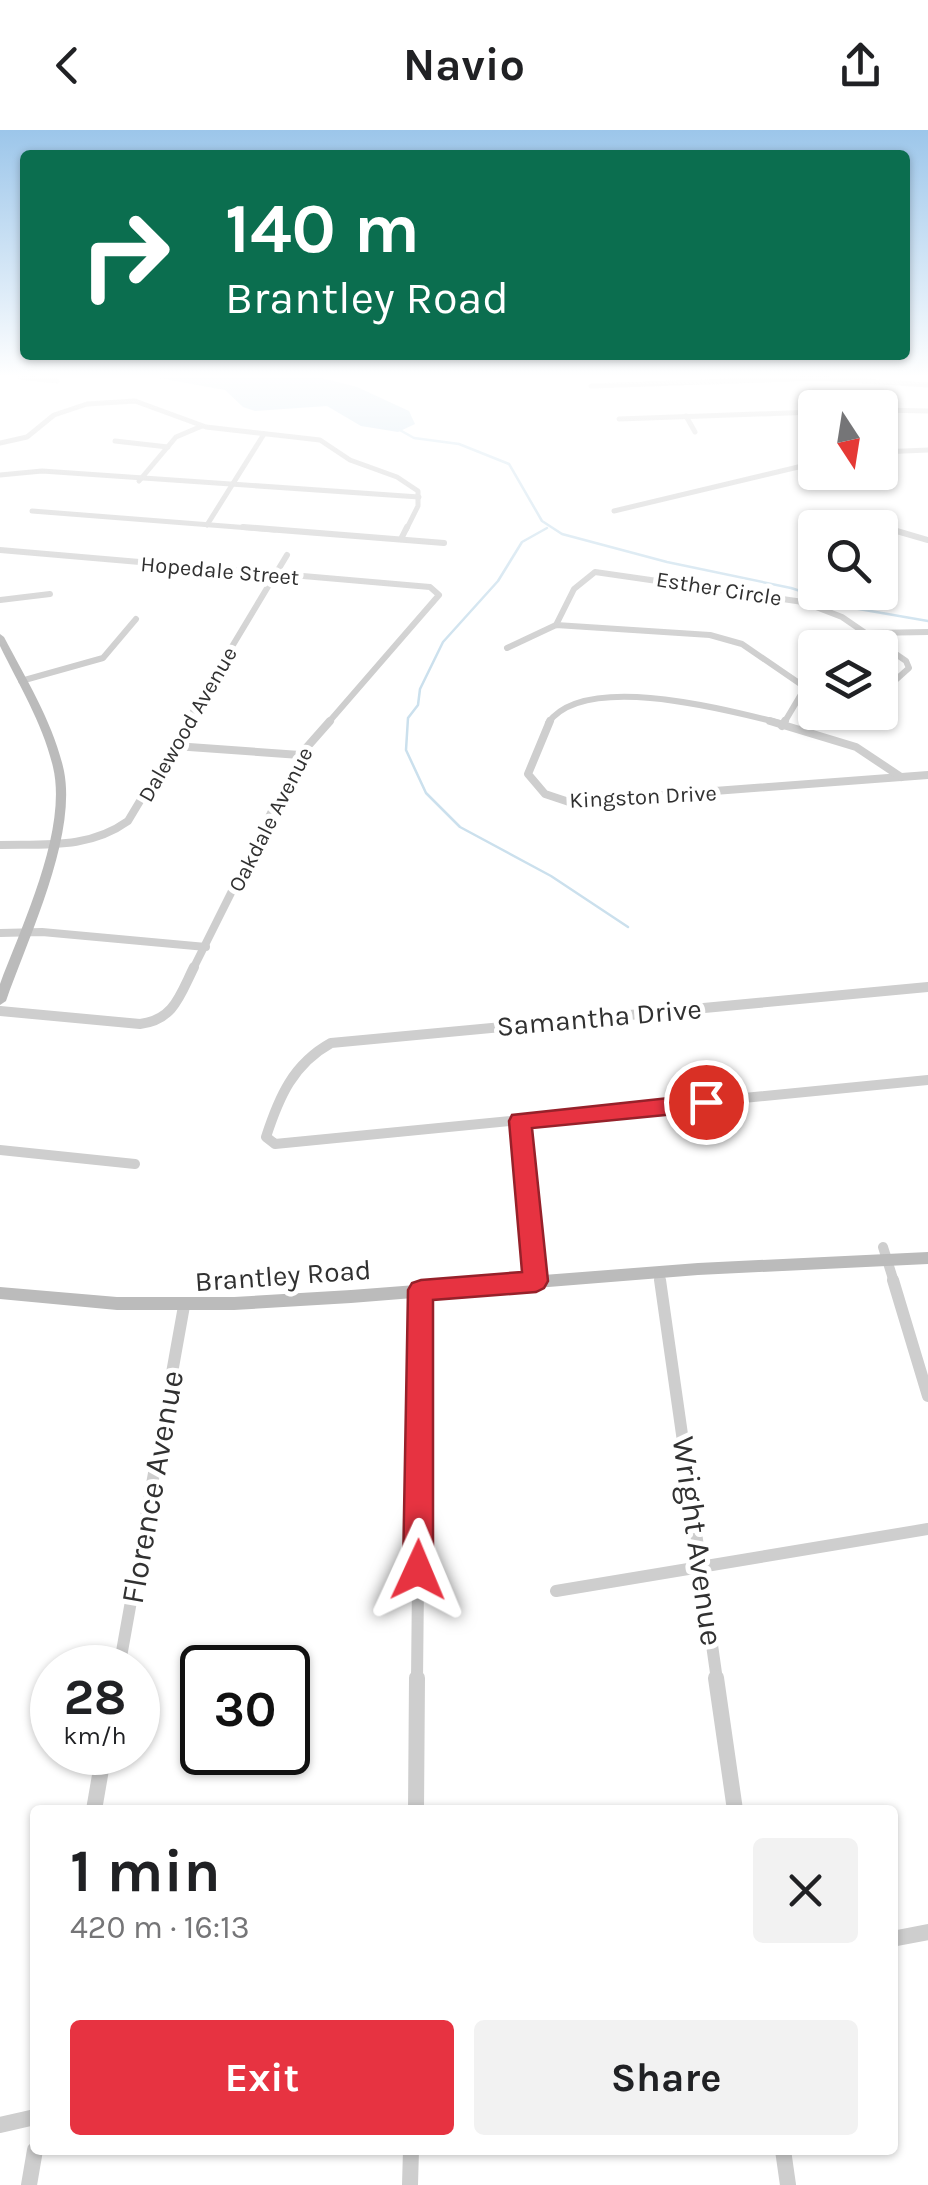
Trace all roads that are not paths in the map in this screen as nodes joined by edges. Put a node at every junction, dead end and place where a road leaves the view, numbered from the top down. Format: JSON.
{"nodes":[{"id":1,"x":26,"y":473,"type":"edge"},
{"id":2,"x":62,"y":473,"type":"edge"},
{"id":3,"x":145,"y":473,"type":"edge"},
{"id":4,"x":240,"y":473,"type":"edge"},
{"id":5,"x":386,"y":473,"type":"edge"},
{"id":6,"x":773,"y":473,"type":"edge"},
{"id":7,"x":0,"y":476,"type":"edge"},
{"id":8,"x":139,"y":480,"type":"junction"},
{"id":9,"x":233,"y":485,"type":"junction"},
{"id":10,"x":419,"y":497,"type":"junction"},
{"id":11,"x":614,"y":510,"type":"dead end"},
{"id":12,"x":32,"y":511,"type":"dead end"},
{"id":13,"x":207,"y":524,"type":"junction"},
{"id":14,"x":898,"y":532,"type":"edge"},
{"id":15,"x":401,"y":539,"type":"junction"},
{"id":16,"x":928,"y":540,"type":"edge"},
{"id":17,"x":444,"y":543,"type":"dead end"},
{"id":18,"x":0,"y":550,"type":"edge"},
{"id":19,"x":287,"y":555,"type":"dead end"},
{"id":20,"x":274,"y":574,"type":"junction"},
{"id":21,"x":439,"y":592,"type":"joint"},
{"id":22,"x":50,"y":594,"type":"dead end"},
{"id":23,"x":0,"y":600,"type":"edge"},
{"id":24,"x":136,"y":619,"type":"dead end"},
{"id":25,"x":556,"y":624,"type":"junction"},
{"id":26,"x":862,"y":630,"type":"edge"},
{"id":27,"x":898,"y":632,"type":"edge"},
{"id":28,"x":928,"y":632,"type":"edge"},
{"id":29,"x":0,"y":637,"type":"edge"},
{"id":30,"x":506,"y":648,"type":"dead end"},
{"id":31,"x":898,"y":657,"type":"edge"},
{"id":32,"x":898,"y":680,"type":"edge"},
{"id":33,"x":22,"y":681,"type":"junction"},
{"id":34,"x":798,"y":683,"type":"edge"},
{"id":35,"x":798,"y":699,"type":"edge"},
{"id":36,"x":782,"y":726,"type":"junction"},
{"id":37,"x":176,"y":746,"type":"junction"},
{"id":38,"x":300,"y":755,"type":"junction"},
{"id":39,"x":928,"y":775,"type":"edge"},
{"id":40,"x":901,"y":778,"type":"junction"},
{"id":41,"x":53,"y":844,"type":"junction"},
{"id":42,"x":0,"y":845,"type":"edge"},
{"id":43,"x":23,"y":932,"type":"junction"},
{"id":44,"x":0,"y":933,"type":"edge"},
{"id":45,"x":206,"y":947,"type":"junction"},
{"id":46,"x":928,"y":987,"type":"edge"},
{"id":47,"x":0,"y":1001,"type":"edge"},
{"id":48,"x":0,"y":1011,"type":"edge"},
{"id":49,"x":928,"y":1080,"type":"edge"},
{"id":50,"x":520,"y":1121,"type":"junction"},
{"id":51,"x":0,"y":1150,"type":"edge"},
{"id":52,"x":135,"y":1164,"type":"dead end"},
{"id":53,"x":885,"y":1253,"type":"junction"},
{"id":54,"x":928,"y":1258,"type":"edge"},
{"id":55,"x":658,"y":1272,"type":"junction"},
{"id":56,"x":536,"y":1281,"type":"junction"},
{"id":57,"x":421,"y":1290,"type":"junction"},
{"id":58,"x":0,"y":1293,"type":"edge"},
{"id":59,"x":184,"y":1306,"type":"junction"},
{"id":60,"x":928,"y":1396,"type":"edge"},
{"id":61,"x":928,"y":1529,"type":"edge"},
{"id":62,"x":701,"y":1565,"type":"junction"},
{"id":63,"x":556,"y":1591,"type":"dead end"},
{"id":64,"x":123,"y":1645,"type":"edge"},
{"id":65,"x":100,"y":1775,"type":"edge"},
{"id":66,"x":95,"y":1805,"type":"edge"},
{"id":67,"x":416,"y":1805,"type":"edge"},
{"id":68,"x":735,"y":1805,"type":"edge"},
{"id":69,"x":928,"y":1932,"type":"edge"},
{"id":70,"x":898,"y":1938,"type":"edge"},
{"id":71,"x":30,"y":2119,"type":"edge"},
{"id":72,"x":0,"y":2125,"type":"edge"},
{"id":73,"x":34,"y":2155,"type":"edge"},
{"id":74,"x":411,"y":2155,"type":"edge"},
{"id":75,"x":784,"y":2155,"type":"edge"},
{"id":76,"x":29,"y":2185,"type":"edge"},
{"id":77,"x":410,"y":2185,"type":"edge"},
{"id":78,"x":788,"y":2185,"type":"edge"}],
"edges":[{"from":1,"to":7,"type":"street"},
{"from":2,"to":8,"type":"street"},
{"from":3,"to":8,"type":"street"},
{"from":4,"to":9,"type":"street"},
{"from":5,"to":10,"type":"street"},
{"from":6,"to":11,"type":"street"},
{"from":8,"to":9,"type":"street"},
{"from":9,"to":10,"type":"street"},
{"from":9,"to":13,"type":"street"},
{"from":10,"to":15,"type":"street"},
{"from":12,"to":13,"type":"street"},
{"from":13,"to":15,"type":"street"},
{"from":14,"to":16,"type":"street"},
{"from":15,"to":17,"type":"street"},
{"from":18,"to":20,"type":"street","name":"Hopedale Street"},
{"from":19,"to":20,"type":"street","name":"Dalewood Avenue"},
{"from":20,"to":21,"type":"street","name":"Hopedale Street"},
{"from":20,"to":37,"type":"street","name":"Dalewood Avenue"},
{"from":21,"to":38,"type":"street","name":"Oakdale Avenue"},
{"from":22,"to":23,"type":"street"},
{"from":24,"to":33,"type":"street"},
{"from":25,"to":26,"type":"street","name":"Esther Circle"},
{"from":25,"to":30,"type":"street"},
{"from":25,"to":34,"type":"street","name":"Esther Circle"},
{"from":27,"to":28,"type":"street"},
{"from":29,"to":33,"type":"street"},
{"from":31,"to":32,"type":"street","name":"Esther Circle"},
{"from":33,"to":41,"type":"street"},
{"from":35,"to":36,"type":"street"},
{"from":36,"to":40,"type":"street","name":"Kingston Drive"},
{"from":36,"to":40,"type":"street","name":"Kingston Drive"},
{"from":37,"to":38,"type":"street"},
{"from":37,"to":41,"type":"street","name":"Dalewood Avenue"},
{"from":38,"to":45,"type":"street","name":"Oakdale Avenue"},
{"from":39,"to":40,"type":"street","name":"Kingston Drive"},
{"from":41,"to":42,"type":"street","name":"Dalewood Avenue"},
{"from":41,"to":43,"type":"street"},
{"from":43,"to":44,"type":"street"},
{"from":43,"to":45,"type":"street"},
{"from":43,"to":47,"type":"street"},
{"from":45,"to":48,"type":"street","name":"Oakdale Avenue"},
{"from":46,"to":50,"type":"street","name":"Samantha Drive"},
{"from":49,"to":50,"type":"street"},
{"from":50,"to":56,"type":"street"},
{"from":51,"to":52,"type":"street"},
{"from":53,"to":54,"type":"street","name":"Brantley Road"},
{"from":53,"to":55,"type":"street","name":"Brantley Road"},
{"from":53,"to":60,"type":"street"},
{"from":55,"to":56,"type":"street","name":"Brantley Road"},
{"from":55,"to":62,"type":"street","name":"Wright Avenue"},
{"from":56,"to":57,"type":"street","name":"Brantley Road"},
{"from":57,"to":59,"type":"street","name":"Brantley Road"},
{"from":57,"to":67,"type":"street"},
{"from":58,"to":59,"type":"street","name":"Brantley Road"},
{"from":59,"to":64,"type":"street","name":"Florence Avenue"},
{"from":61,"to":62,"type":"street"},
{"from":62,"to":63,"type":"street"},
{"from":62,"to":68,"type":"street","name":"Wright Avenue"},
{"from":65,"to":66,"type":"street"},
{"from":69,"to":70,"type":"street"},
{"from":71,"to":72,"type":"street"},
{"from":73,"to":76,"type":"street"},
{"from":74,"to":77,"type":"street"},
{"from":75,"to":78,"type":"street"}]}
